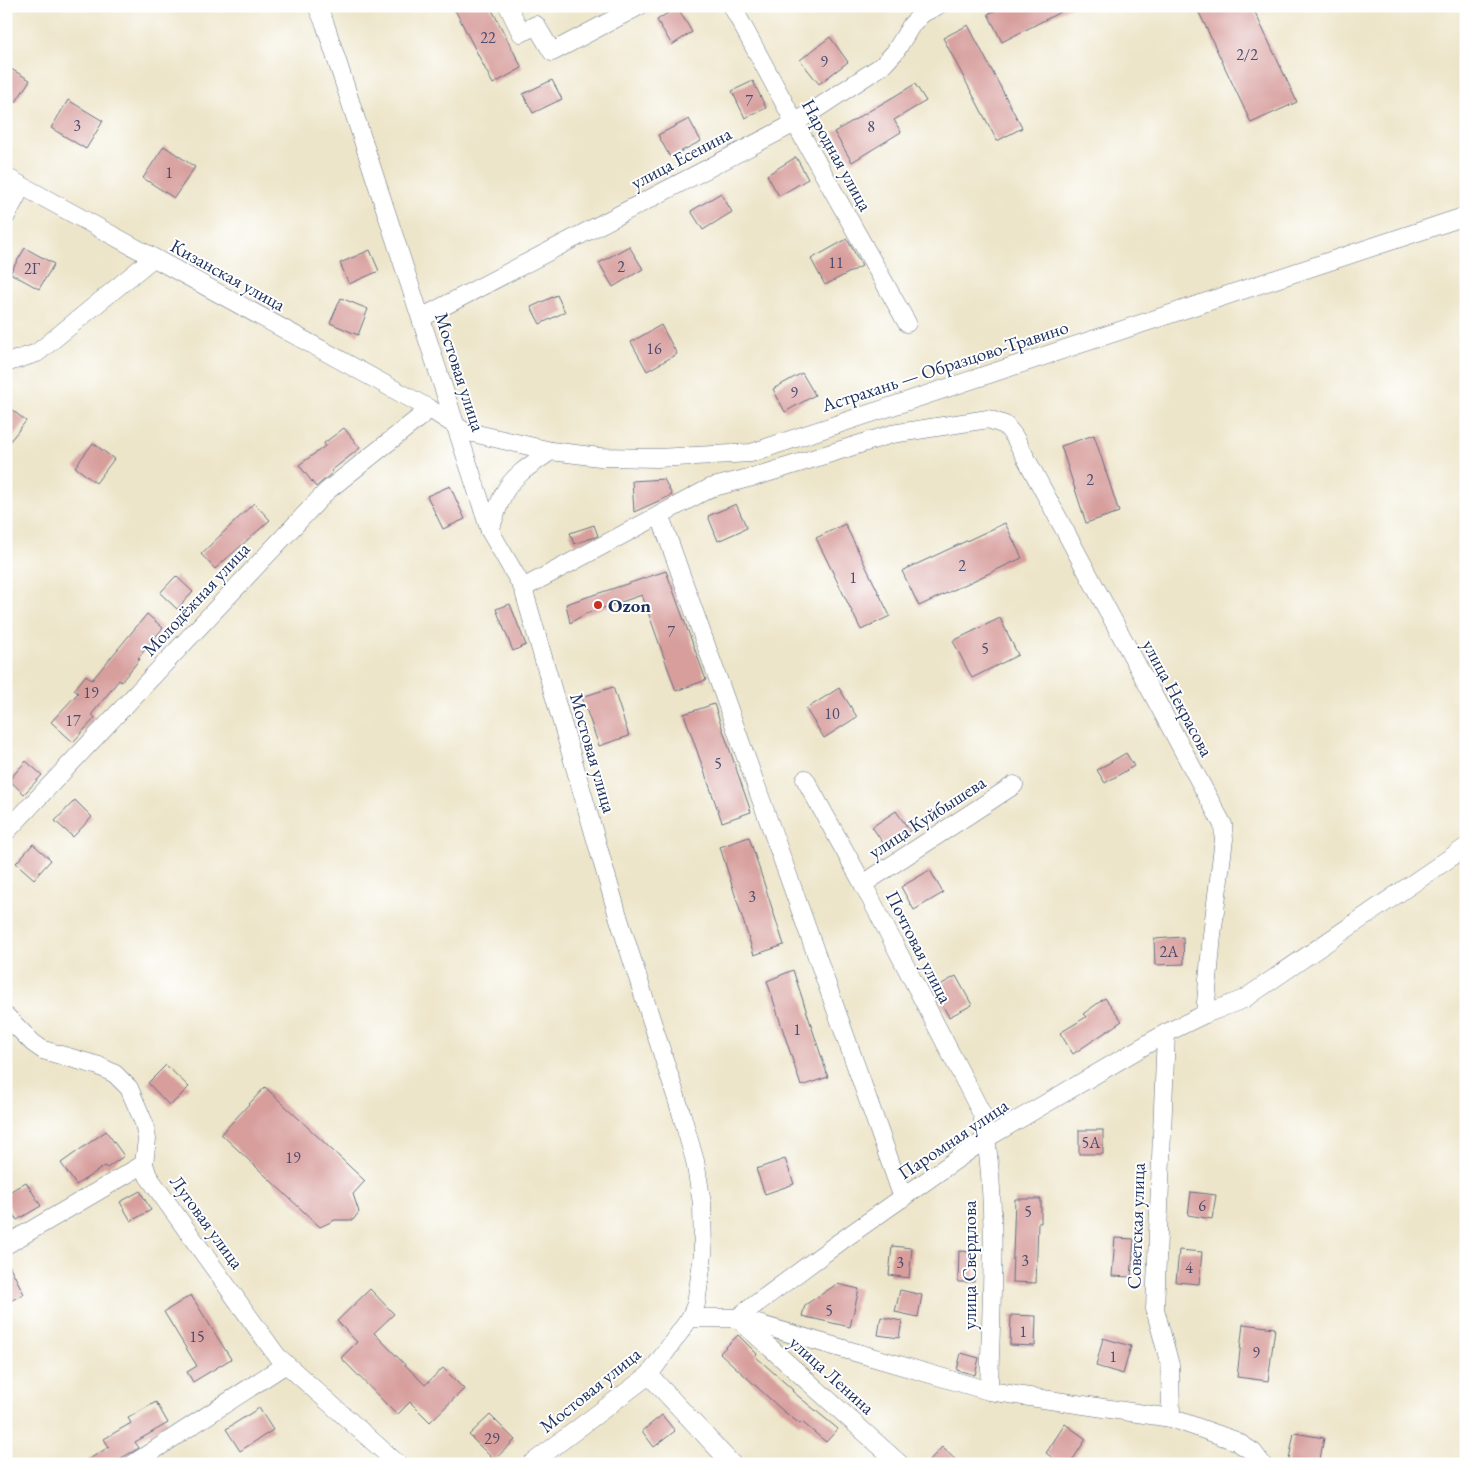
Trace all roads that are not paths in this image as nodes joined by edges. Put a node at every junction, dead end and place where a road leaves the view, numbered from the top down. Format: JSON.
{"nodes":[{"id":1,"x":317,"y":6,"type":"edge"},
{"id":2,"x":508,"y":6,"type":"edge"},
{"id":3,"x":639,"y":6,"type":"edge"},
{"id":4,"x":732,"y":6,"type":"edge"},
{"id":5,"x":937,"y":6,"type":"edge"},
{"id":6,"x":795,"y":122,"type":"junction"},
{"id":7,"x":6,"y":177,"type":"edge"},
{"id":8,"x":22,"y":186,"type":"junction"},
{"id":9,"x":6,"y":216,"type":"edge"},
{"id":10,"x":1466,"y":216,"type":"edge"},
{"id":11,"x":153,"y":258,"type":"junction"},
{"id":12,"x":420,"y":318,"type":"junction"},
{"id":13,"x":907,"y":323,"type":"dead end"},
{"id":14,"x":6,"y":362,"type":"edge"},
{"id":15,"x":430,"y":409,"type":"junction"},
{"id":16,"x":456,"y":426,"type":"junction"},
{"id":17,"x":551,"y":451,"type":"junction"},
{"id":18,"x":660,"y":516,"type":"junction"},
{"id":19,"x":490,"y":530,"type":"junction"},
{"id":20,"x":523,"y":588,"type":"junction"},
{"id":21,"x":805,"y":780,"type":"dead end"},
{"id":22,"x":1014,"y":785,"type":"dead end"},
{"id":23,"x":6,"y":832,"type":"edge"},
{"id":24,"x":1466,"y":846,"type":"edge"},
{"id":25,"x":863,"y":884,"type":"junction"},
{"id":26,"x":1205,"y":1014,"type":"junction"},
{"id":27,"x":6,"y":1016,"type":"edge"},
{"id":28,"x":1166,"y":1033,"type":"junction"},
{"id":29,"x":986,"y":1138,"type":"junction"},
{"id":30,"x":144,"y":1164,"type":"junction"},
{"id":31,"x":903,"y":1198,"type":"junction"},
{"id":32,"x":6,"y":1245,"type":"edge"},
{"id":33,"x":690,"y":1318,"type":"junction"},
{"id":34,"x":737,"y":1318,"type":"junction"},
{"id":35,"x":286,"y":1364,"type":"junction"},
{"id":36,"x":649,"y":1375,"type":"junction"},
{"id":37,"x":989,"y":1391,"type":"junction"},
{"id":38,"x":1171,"y":1418,"type":"junction"},
{"id":39,"x":133,"y":1464,"type":"edge"},
{"id":40,"x":398,"y":1464,"type":"edge"},
{"id":41,"x":532,"y":1464,"type":"edge"},
{"id":42,"x":732,"y":1464,"type":"edge"},
{"id":43,"x":900,"y":1464,"type":"edge"},
{"id":44,"x":1262,"y":1464,"type":"edge"}],
"edges":[{"from":1,"to":12,"type":"street","name":"Мостовая улица"},
{"from":2,"to":3,"type":"street"},
{"from":4,"to":6,"type":"street","name":"Народная улица"},
{"from":5,"to":6,"type":"street","name":"улица Есенина"},
{"from":6,"to":12,"type":"street","name":"улица Есенина"},
{"from":6,"to":13,"type":"street","name":"Народная улица"},
{"from":7,"to":8,"type":"street","name":"Кизанская улица"},
{"from":8,"to":9,"type":"street"},
{"from":8,"to":11,"type":"street","name":"Кизанская улица"},
{"from":10,"to":17,"type":"street","name":"Астрахань — Образцово-Травино"},
{"from":11,"to":14,"type":"street"},
{"from":11,"to":15,"type":"street","name":"Кизанская улица"},
{"from":12,"to":16,"type":"street","name":"Мостовая улица"},
{"from":15,"to":16,"type":"street","name":"Астрахань — Образцово-Травино"},
{"from":15,"to":23,"type":"street","name":"Молодёжная улица"},
{"from":16,"to":17,"type":"street","name":"Астрахань — Образцово-Травино"},
{"from":16,"to":19,"type":"street","name":"Мостовая улица"},
{"from":17,"to":19,"type":"street"},
{"from":18,"to":20,"type":"street"},
{"from":18,"to":26,"type":"street","name":"улица Некрасова"},
{"from":18,"to":31,"type":"street"},
{"from":19,"to":20,"type":"street","name":"Мостовая улица"},
{"from":20,"to":33,"type":"street","name":"Мостовая улица"},
{"from":21,"to":25,"type":"street","name":"Почтовая улица"},
{"from":22,"to":25,"type":"street","name":"улица Куйбышева"},
{"from":24,"to":26,"type":"street","name":"Паромная улица"},
{"from":25,"to":29,"type":"street","name":"Почтовая улица"},
{"from":26,"to":28,"type":"street","name":"Паромная улица"},
{"from":27,"to":30,"type":"street"},
{"from":28,"to":29,"type":"street","name":"Паромная улица"},
{"from":28,"to":38,"type":"street","name":"Советская улица"},
{"from":29,"to":31,"type":"street","name":"Паромная улица"},
{"from":29,"to":37,"type":"street","name":"улица Свердлова"},
{"from":30,"to":32,"type":"street"},
{"from":30,"to":35,"type":"street","name":"Луговая улица"},
{"from":31,"to":34,"type":"street","name":"Паромная улица"},
{"from":33,"to":34,"type":"street"},
{"from":33,"to":36,"type":"street","name":"Мостовая улица"},
{"from":34,"to":37,"type":"street"},
{"from":34,"to":43,"type":"street","name":"улица Ленина"},
{"from":35,"to":39,"type":"street"},
{"from":35,"to":40,"type":"street","name":"Луговая улица"},
{"from":36,"to":41,"type":"street","name":"Мостовая улица"},
{"from":36,"to":42,"type":"street"},
{"from":37,"to":38,"type":"street"},
{"from":38,"to":44,"type":"street"}]}
